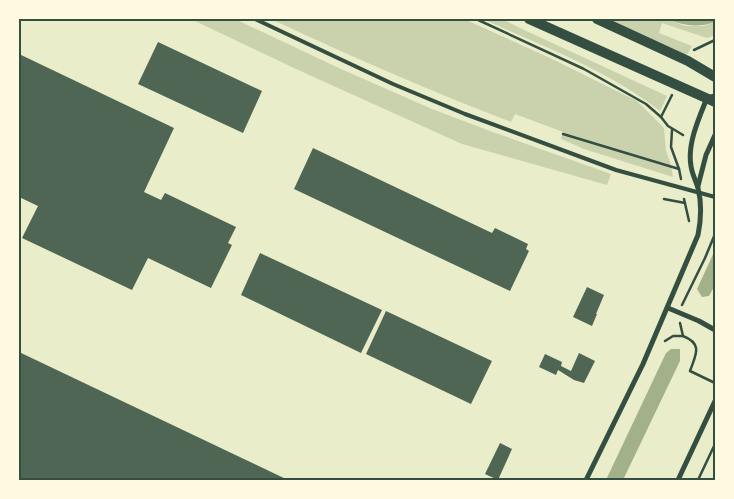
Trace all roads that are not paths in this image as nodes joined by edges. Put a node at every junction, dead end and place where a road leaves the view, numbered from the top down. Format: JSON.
{"nodes":[{"id":1,"x":255,"y":19,"type":"edge"},
{"id":2,"x":530,"y":19,"type":"edge"},
{"id":3,"x":597,"y":19,"type":"edge"},
{"id":4,"x":715,"y":77,"type":"edge"},
{"id":5,"x":713,"y":99,"type":"edge"},
{"id":6,"x":715,"y":135,"type":"edge"},
{"id":7,"x":698,"y":186,"type":"junction"},
{"id":8,"x":699,"y":193,"type":"junction"},
{"id":9,"x":715,"y":197,"type":"edge"},
{"id":10,"x":668,"y":308,"type":"junction"},
{"id":11,"x":715,"y":330,"type":"edge"},
{"id":12,"x":715,"y":402,"type":"edge"},
{"id":13,"x":586,"y":480,"type":"edge"},
{"id":14,"x":678,"y":480,"type":"edge"}],
"edges":[{"from":1,"to":8,"type":"lane"},
{"from":2,"to":5,"type":"main road"},
{"from":3,"to":4,"type":"main road"},
{"from":5,"to":7,"type":"street"},
{"from":6,"to":7,"type":"street"},
{"from":7,"to":8,"type":"street"},
{"from":8,"to":9,"type":"lane"},
{"from":8,"to":10,"type":"street"},
{"from":10,"to":11,"type":"street"},
{"from":10,"to":13,"type":"street"},
{"from":12,"to":14,"type":"street"}]}
